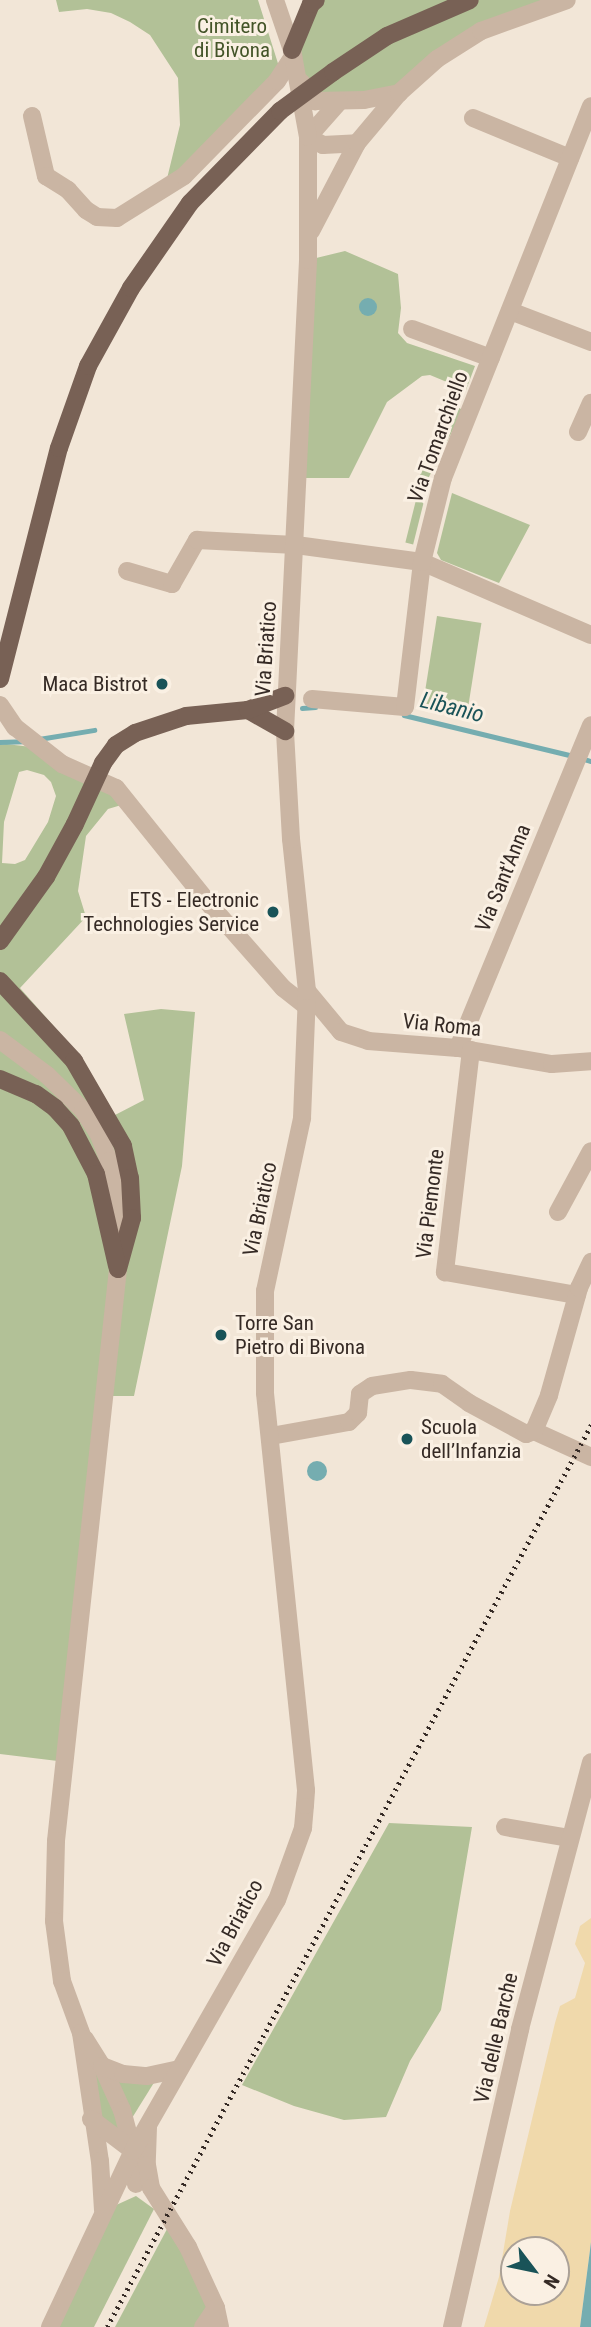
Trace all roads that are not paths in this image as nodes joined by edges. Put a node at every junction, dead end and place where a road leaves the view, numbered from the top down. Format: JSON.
{"nodes":[{"id":1,"x":275,"y":0,"type":"edge"},
{"id":2,"x":470,"y":0,"type":"edge"},
{"id":3,"x":567,"y":0,"type":"edge"},
{"id":4,"x":308,"y":1,"type":"edge"},
{"id":5,"x":292,"y":53,"type":"junction"},
{"id":6,"x":297,"y":77,"type":"junction"},
{"id":7,"x":399,"y":93,"type":"junction"},
{"id":8,"x":339,"y":102,"type":"junction"},
{"id":9,"x":591,"y":106,"type":"edge"},
{"id":10,"x":32,"y":116,"type":"dead end"},
{"id":11,"x":474,"y":118,"type":"dead end"},
{"id":12,"x":308,"y":137,"type":"junction"},
{"id":13,"x":357,"y":143,"type":"junction"},
{"id":14,"x":570,"y":158,"type":"junction"},
{"id":15,"x":309,"y":234,"type":"junction"},
{"id":16,"x":510,"y":311,"type":"junction"},
{"id":17,"x":412,"y":329,"type":"dead end"},
{"id":18,"x":591,"y":342,"type":"edge"},
{"id":19,"x":491,"y":358,"type":"junction"},
{"id":20,"x":591,"y":403,"type":"edge"},
{"id":21,"x":578,"y":432,"type":"dead end"},
{"id":22,"x":296,"y":545,"type":"junction"},
{"id":23,"x":422,"y":562,"type":"junction"},
{"id":24,"x":127,"y":570,"type":"dead end"},
{"id":25,"x":591,"y":635,"type":"edge"},
{"id":26,"x":0,"y":679,"type":"edge"},
{"id":27,"x":285,"y":696,"type":"junction"},
{"id":28,"x":312,"y":699,"type":"dead end"},
{"id":29,"x":0,"y":705,"type":"edge"},
{"id":30,"x":248,"y":710,"type":"junction"},
{"id":31,"x":591,"y":725,"type":"edge"},
{"id":32,"x":285,"y":731,"type":"junction"},
{"id":33,"x":0,"y":941,"type":"edge"},
{"id":34,"x":4,"y":985,"type":"edge"},
{"id":35,"x":307,"y":999,"type":"junction"},
{"id":36,"x":0,"y":1040,"type":"edge"},
{"id":37,"x":464,"y":1049,"type":"junction"},
{"id":38,"x":591,"y":1061,"type":"edge"},
{"id":39,"x":0,"y":1079,"type":"edge"},
{"id":40,"x":591,"y":1151,"type":"edge"},
{"id":41,"x":558,"y":1212,"type":"dead end"},
{"id":42,"x":591,"y":1262,"type":"edge"},
{"id":43,"x":118,"y":1269,"type":"junction"},
{"id":44,"x":577,"y":1294,"type":"junction"},
{"id":45,"x":534,"y":1432,"type":"junction"},
{"id":46,"x":271,"y":1436,"type":"junction"},
{"id":47,"x":591,"y":1457,"type":"edge"},
{"id":48,"x":591,"y":1762,"type":"edge"},
{"id":49,"x":505,"y":1827,"type":"dead end"},
{"id":50,"x":570,"y":1838,"type":"junction"},
{"id":51,"x":81,"y":2033,"type":"junction"},
{"id":52,"x":102,"y":2066,"type":"junction"},
{"id":53,"x":179,"y":2069,"type":"junction"},
{"id":54,"x":91,"y":2119,"type":"junction"},
{"id":55,"x":148,"y":2124,"type":"junction"},
{"id":56,"x":133,"y":2151,"type":"junction"},
{"id":57,"x":147,"y":2165,"type":"junction"},
{"id":58,"x":144,"y":2186,"type":"junction"},
{"id":59,"x":112,"y":2192,"type":"junction"},
{"id":60,"x":103,"y":2211,"type":"junction"},
{"id":61,"x":216,"y":2308,"type":"junction"},
{"id":62,"x":50,"y":2327,"type":"edge"},
{"id":63,"x":203,"y":2327,"type":"edge"},
{"id":64,"x":220,"y":2327,"type":"edge"},
{"id":65,"x":452,"y":2327,"type":"edge"}],
"edges":[{"from":1,"to":5,"type":"street","name":"Via Briatico"},
{"from":2,"to":26,"type":"main road"},
{"from":3,"to":7,"type":"street"},
{"from":4,"to":5,"type":"main road"},
{"from":5,"to":6,"type":"street","name":"Via Briatico"},
{"from":5,"to":10,"type":"street"},
{"from":6,"to":8,"type":"street"},
{"from":6,"to":12,"type":"street","name":"Via Briatico"},
{"from":7,"to":8,"type":"street"},
{"from":7,"to":13,"type":"street"},
{"from":8,"to":12,"type":"street"},
{"from":9,"to":14,"type":"street","name":"Via Tomarchiello"},
{"from":11,"to":14,"type":"street"},
{"from":12,"to":13,"type":"street"},
{"from":12,"to":15,"type":"street","name":"Via Briatico"},
{"from":13,"to":15,"type":"street"},
{"from":14,"to":16,"type":"street","name":"Via Tomarchiello"},
{"from":15,"to":22,"type":"street","name":"Via Briatico"},
{"from":16,"to":18,"type":"street"},
{"from":16,"to":19,"type":"street","name":"Via Tomarchiello"},
{"from":17,"to":19,"type":"street"},
{"from":19,"to":23,"type":"street","name":"Via Tomarchiello"},
{"from":20,"to":21,"type":"street"},
{"from":22,"to":23,"type":"street"},
{"from":22,"to":24,"type":"street"},
{"from":22,"to":27,"type":"street","name":"Via Briatico"},
{"from":23,"to":25,"type":"street"},
{"from":23,"to":28,"type":"street","name":"Via Tomarchiello"},
{"from":27,"to":30,"type":"main road"},
{"from":27,"to":32,"type":"street","name":"Via Briatico"},
{"from":29,"to":35,"type":"street","name":"Via Roma"},
{"from":30,"to":32,"type":"main road"},
{"from":30,"to":33,"type":"main road"},
{"from":31,"to":37,"type":"street","name":"Via Sant'Anna"},
{"from":32,"to":35,"type":"street","name":"Via Briatico"},
{"from":34,"to":43,"type":"main road"},
{"from":35,"to":37,"type":"street","name":"Via Roma"},
{"from":35,"to":46,"type":"street","name":"Via Briatico"},
{"from":36,"to":43,"type":"street"},
{"from":37,"to":38,"type":"street","name":"Via Roma"},
{"from":37,"to":44,"type":"street","name":"Via Piemonte"},
{"from":39,"to":43,"type":"main road"},
{"from":40,"to":41,"type":"street"},
{"from":42,"to":44,"type":"street"},
{"from":43,"to":51,"type":"street"},
{"from":44,"to":45,"type":"street"},
{"from":45,"to":46,"type":"street"},
{"from":45,"to":47,"type":"street"},
{"from":46,"to":53,"type":"street","name":"Via Briatico"},
{"from":48,"to":50,"type":"street","name":"Via delle Barche"},
{"from":49,"to":50,"type":"street"},
{"from":50,"to":65,"type":"street","name":"Via delle Barche"},
{"from":51,"to":52,"type":"street"},
{"from":51,"to":54,"type":"street"},
{"from":52,"to":53,"type":"street"},
{"from":52,"to":56,"type":"street"},
{"from":53,"to":55,"type":"street","name":"Via Briatico"},
{"from":54,"to":56,"type":"street"},
{"from":54,"to":60,"type":"street"},
{"from":55,"to":56,"type":"street","name":"Via Briatico"},
{"from":55,"to":57,"type":"street"},
{"from":56,"to":57,"type":"street"},
{"from":56,"to":58,"type":"street"},
{"from":56,"to":59,"type":"street","name":"Via Briatico"},
{"from":57,"to":58,"type":"street"},
{"from":58,"to":59,"type":"street"},
{"from":58,"to":61,"type":"street"},
{"from":59,"to":60,"type":"street","name":"Via Briatico"},
{"from":60,"to":62,"type":"street","name":"Via Briatico"},
{"from":61,"to":63,"type":"street"},
{"from":61,"to":64,"type":"street"}]}
